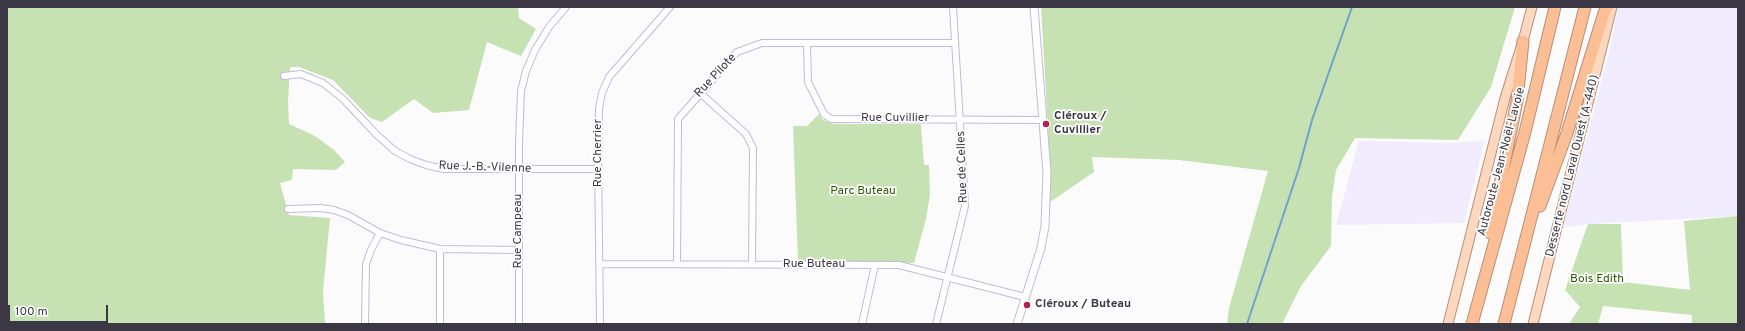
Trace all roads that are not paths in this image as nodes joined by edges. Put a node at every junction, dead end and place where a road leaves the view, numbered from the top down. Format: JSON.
{"nodes":[{"id":1,"x":566,"y":7,"type":"edge"},
{"id":2,"x":670,"y":7,"type":"edge"},
{"id":3,"x":953,"y":7,"type":"edge"},
{"id":4,"x":1034,"y":7,"type":"edge"},
{"id":5,"x":1532,"y":7,"type":"edge"},
{"id":6,"x":1555,"y":7,"type":"edge"},
{"id":7,"x":1585,"y":7,"type":"edge"},
{"id":8,"x":1607,"y":7,"type":"edge"},
{"id":9,"x":1612,"y":7,"type":"edge"},
{"id":10,"x":1523,"y":41,"type":"junction"},
{"id":11,"x":955,"y":43,"type":"junction"},
{"id":12,"x":807,"y":44,"type":"junction"},
{"id":13,"x":284,"y":76,"type":"dead end"},
{"id":14,"x":700,"y":93,"type":"junction"},
{"id":15,"x":961,"y":119,"type":"junction"},
{"id":16,"x":1042,"y":120,"type":"junction"},
{"id":17,"x":598,"y":169,"type":"junction"},
{"id":18,"x":520,"y":170,"type":"junction"},
{"id":19,"x":288,"y":209,"type":"dead end"},
{"id":20,"x":380,"y":233,"type":"junction"},
{"id":21,"x":440,"y":249,"type":"junction"},
{"id":22,"x":519,"y":250,"type":"junction"},
{"id":23,"x":1520,"y":261,"type":"junction"},
{"id":24,"x":600,"y":264,"type":"junction"},
{"id":25,"x":677,"y":264,"type":"junction"},
{"id":26,"x":752,"y":265,"type":"junction"},
{"id":27,"x":875,"y":265,"type":"junction"},
{"id":28,"x":948,"y":277,"type":"junction"},
{"id":29,"x":1025,"y":297,"type":"junction"},
{"id":30,"x":1472,"y":323,"type":"edge"},
{"id":31,"x":365,"y":324,"type":"edge"},
{"id":32,"x":440,"y":324,"type":"edge"},
{"id":33,"x":518,"y":324,"type":"edge"},
{"id":34,"x":600,"y":324,"type":"edge"},
{"id":35,"x":862,"y":324,"type":"edge"},
{"id":36,"x":936,"y":324,"type":"edge"},
{"id":37,"x":1017,"y":324,"type":"edge"},
{"id":38,"x":1448,"y":324,"type":"edge"},
{"id":39,"x":1504,"y":324,"type":"edge"},
{"id":40,"x":1533,"y":324,"type":"edge"}],
"edges":[{"from":1,"to":18,"type":"street","name":"Rue Campeau"},
{"from":2,"to":17,"type":"street","name":"Rue Cherrier"},
{"from":3,"to":11,"type":"street","name":"Rue de Celles"},
{"from":4,"to":16,"type":"street"},
{"from":5,"to":10,"type":"main road"},
{"from":6,"to":30,"type":"highway","name":"Autoroute Jean-Noël-Lavoie"},
{"from":7,"to":23,"type":"highway"},
{"from":8,"to":23,"type":"highway"},
{"from":9,"to":40,"type":"main road","name":"Desserte nord Laval Ouest (A-440)"},
{"from":10,"to":30,"type":"highway"},
{"from":10,"to":38,"type":"main road"},
{"from":11,"to":12,"type":"street","name":"Rue Pilote"},
{"from":11,"to":15,"type":"street","name":"Rue de Celles"},
{"from":12,"to":14,"type":"street","name":"Rue Pilote"},
{"from":12,"to":15,"type":"street","name":"Rue Cuvillier"},
{"from":13,"to":18,"type":"street","name":"Rue J.-B.-Vilenne"},
{"from":14,"to":25,"type":"street","name":"Rue Pilote"},
{"from":14,"to":26,"type":"street"},
{"from":15,"to":16,"type":"street","name":"Rue Cuvillier"},
{"from":15,"to":28,"type":"street","name":"Rue de Celles"},
{"from":16,"to":29,"type":"street"},
{"from":17,"to":18,"type":"street","name":"Rue J.-B.-Vilenne"},
{"from":17,"to":24,"type":"street","name":"Rue Cherrier"},
{"from":18,"to":22,"type":"street","name":"Rue Campeau"},
{"from":19,"to":20,"type":"street"},
{"from":20,"to":21,"type":"street"},
{"from":20,"to":31,"type":"street"},
{"from":21,"to":22,"type":"street"},
{"from":21,"to":32,"type":"street"},
{"from":22,"to":33,"type":"street","name":"Rue Campeau"},
{"from":23,"to":39,"type":"highway"},
{"from":24,"to":25,"type":"street","name":"Rue Buteau"},
{"from":24,"to":34,"type":"street","name":"Rue Cherrier"},
{"from":25,"to":26,"type":"street","name":"Rue Buteau"},
{"from":26,"to":27,"type":"street","name":"Rue Buteau"},
{"from":27,"to":28,"type":"street","name":"Rue Buteau"},
{"from":27,"to":35,"type":"street"},
{"from":28,"to":29,"type":"street","name":"Rue Buteau"},
{"from":28,"to":36,"type":"street","name":"Rue de Celles"},
{"from":29,"to":37,"type":"street"}]}
